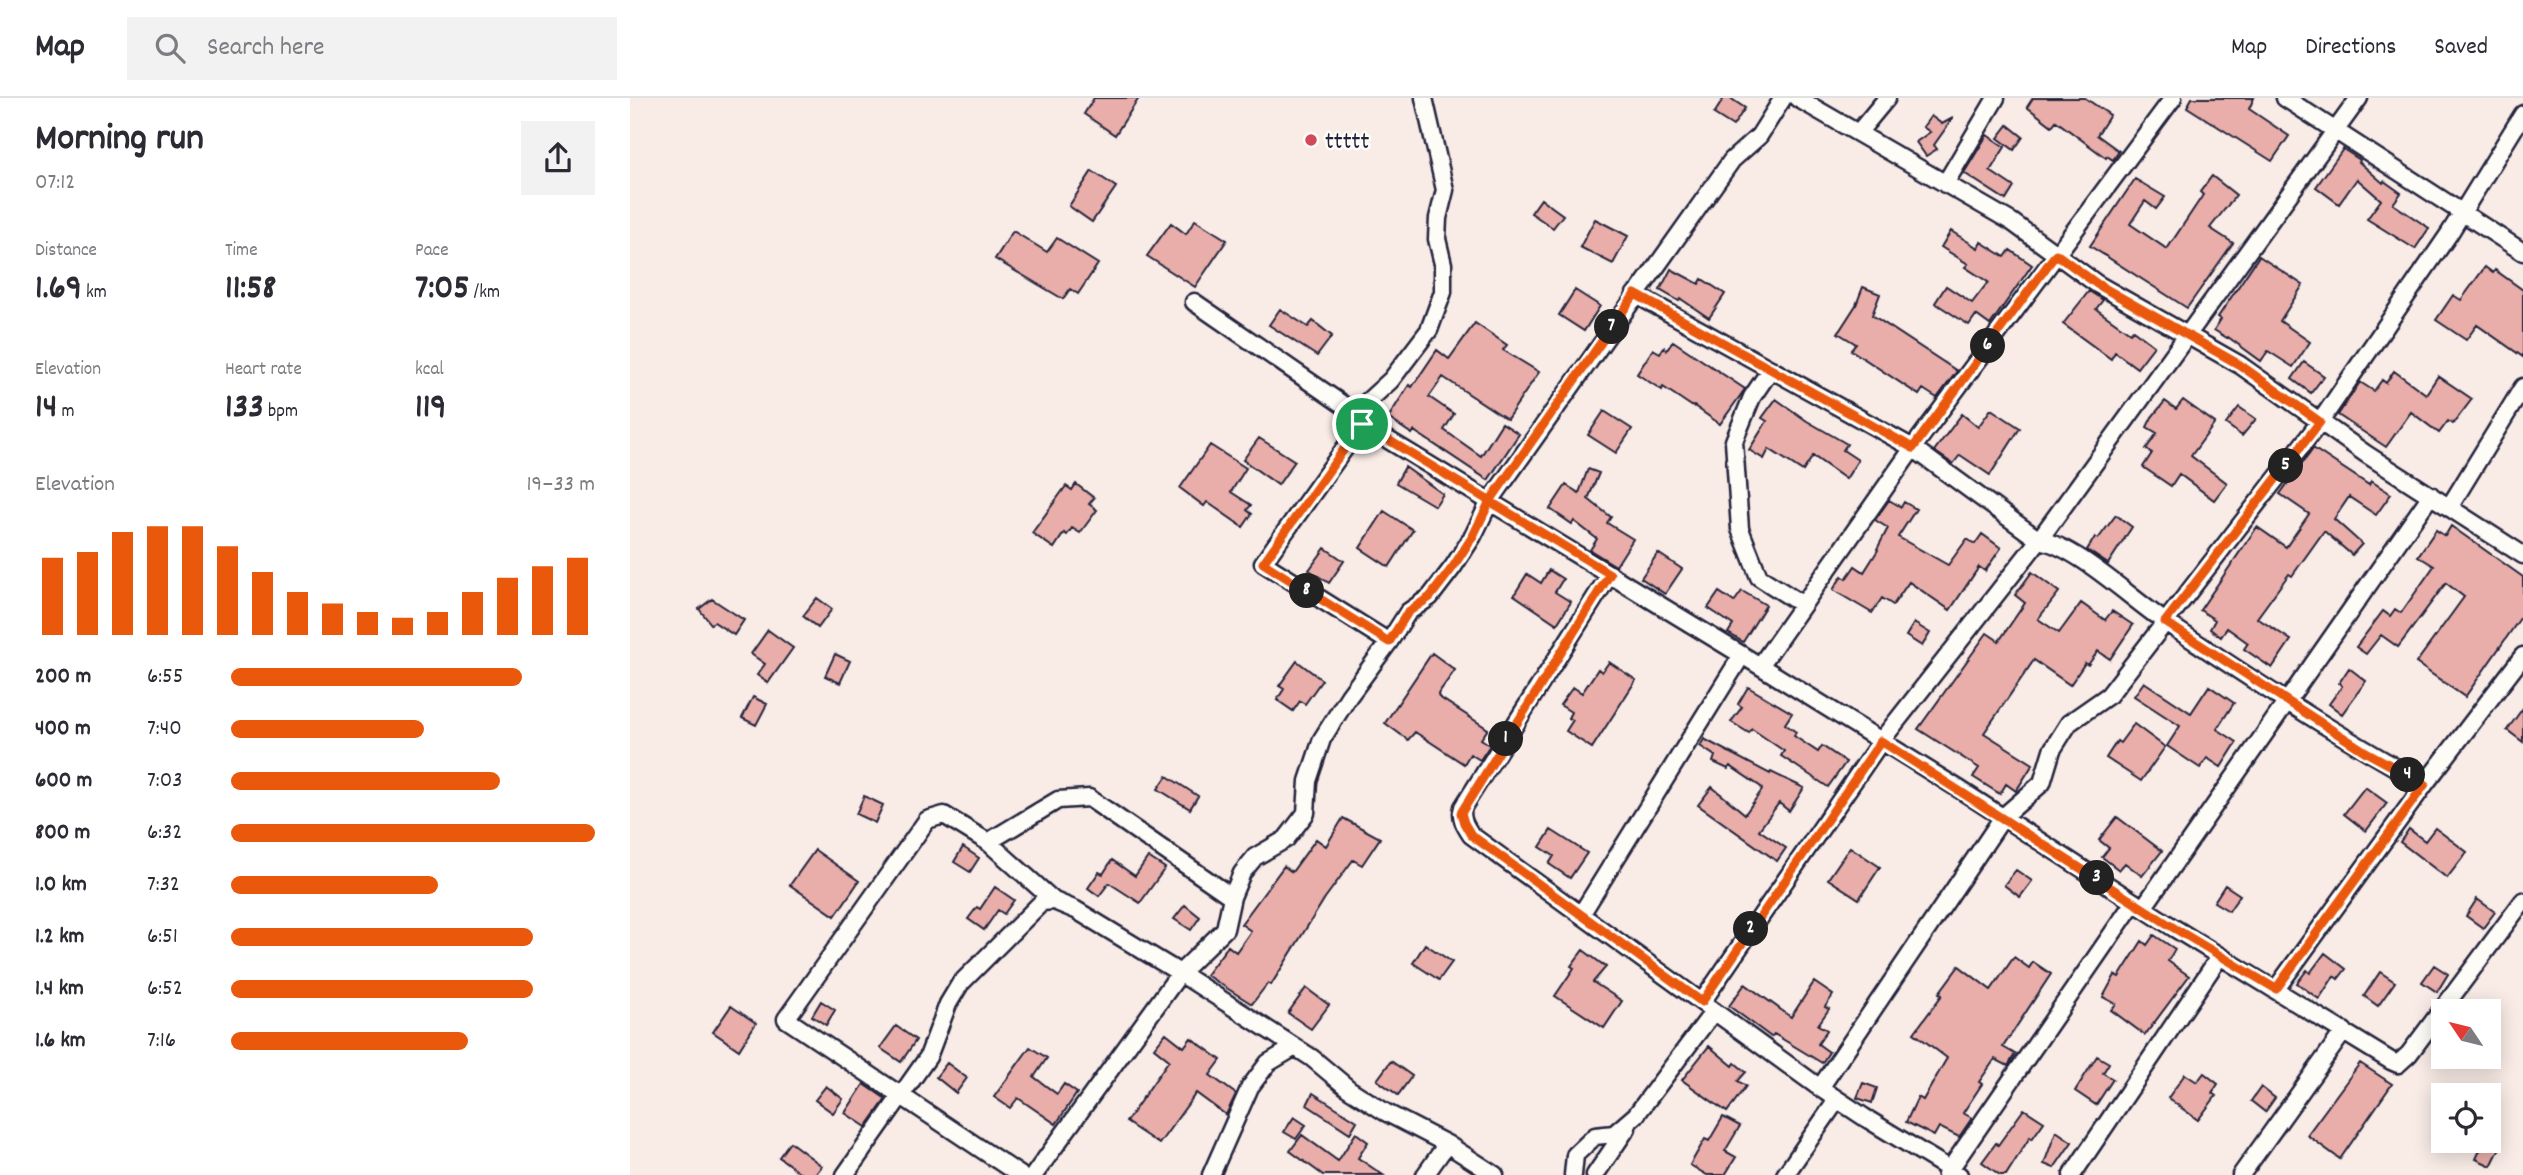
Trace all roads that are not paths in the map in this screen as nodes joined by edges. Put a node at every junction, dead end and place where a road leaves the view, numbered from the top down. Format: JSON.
{"nodes":[{"id":1,"x":1424,"y":98,"type":"edge"},
{"id":2,"x":1783,"y":98,"type":"edge"},
{"id":3,"x":1797,"y":98,"type":"edge"},
{"id":4,"x":1886,"y":98,"type":"edge"},
{"id":5,"x":1996,"y":98,"type":"edge"},
{"id":6,"x":2173,"y":98,"type":"edge"},
{"id":7,"x":2285,"y":98,"type":"edge"},
{"id":8,"x":2359,"y":98,"type":"edge"},
{"id":9,"x":2523,"y":114,"type":"edge"},
{"id":10,"x":2336,"y":130,"type":"junction"},
{"id":11,"x":1858,"y":133,"type":"junction"},
{"id":12,"x":1945,"y":184,"type":"junction"},
{"id":13,"x":2460,"y":213,"type":"junction"},
{"id":14,"x":2523,"y":252,"type":"edge"},
{"id":15,"x":2056,"y":254,"type":"junction"},
{"id":16,"x":1635,"y":294,"type":"junction"},
{"id":17,"x":1194,"y":302,"type":"dead end"},
{"id":18,"x":2188,"y":335,"type":"junction"},
{"id":19,"x":1770,"y":369,"type":"junction"},
{"id":20,"x":2523,"y":387,"type":"edge"},
{"id":21,"x":1359,"y":418,"type":"junction"},
{"id":22,"x":2320,"y":422,"type":"junction"},
{"id":23,"x":1913,"y":448,"type":"junction"},
{"id":24,"x":2431,"y":495,"type":"junction"},
{"id":25,"x":1490,"y":501,"type":"junction"},
{"id":26,"x":2449,"y":506,"type":"junction"},
{"id":27,"x":2039,"y":540,"type":"junction"},
{"id":28,"x":2523,"y":555,"type":"edge"},
{"id":29,"x":1610,"y":574,"type":"junction"},
{"id":30,"x":1803,"y":605,"type":"junction"},
{"id":31,"x":2165,"y":622,"type":"junction"},
{"id":32,"x":1389,"y":642,"type":"junction"},
{"id":33,"x":1742,"y":655,"type":"junction"},
{"id":34,"x":2523,"y":656,"type":"edge"},
{"id":35,"x":1760,"y":666,"type":"junction"},
{"id":36,"x":2288,"y":700,"type":"junction"},
{"id":37,"x":1881,"y":741,"type":"junction"},
{"id":38,"x":2425,"y":784,"type":"junction"},
{"id":39,"x":2003,"y":817,"type":"junction"},
{"id":40,"x":988,"y":842,"type":"junction"},
{"id":41,"x":1232,"y":897,"type":"junction"},
{"id":42,"x":1054,"y":901,"type":"junction"},
{"id":43,"x":2523,"y":901,"type":"edge"},
{"id":44,"x":2139,"y":905,"type":"junction"},
{"id":45,"x":1582,"y":913,"type":"junction"},
{"id":46,"x":2220,"y":956,"type":"junction"},
{"id":47,"x":1180,"y":973,"type":"junction"},
{"id":48,"x":2276,"y":989,"type":"junction"},
{"id":49,"x":1708,"y":1006,"type":"junction"},
{"id":50,"x":2344,"y":1031,"type":"junction"},
{"id":51,"x":1295,"y":1047,"type":"junction"},
{"id":52,"x":1820,"y":1088,"type":"junction"},
{"id":53,"x":900,"y":1095,"type":"junction"},
{"id":54,"x":1837,"y":1100,"type":"junction"},
{"id":55,"x":1636,"y":1115,"type":"junction"},
{"id":56,"x":1447,"y":1144,"type":"junction"},
{"id":57,"x":1951,"y":1173,"type":"edge"},
{"id":58,"x":845,"y":1175,"type":"edge"},
{"id":59,"x":1020,"y":1175,"type":"edge"},
{"id":60,"x":1034,"y":1175,"type":"edge"},
{"id":61,"x":1211,"y":1175,"type":"edge"},
{"id":62,"x":1425,"y":1175,"type":"edge"},
{"id":63,"x":1495,"y":1175,"type":"edge"},
{"id":64,"x":1573,"y":1175,"type":"edge"},
{"id":65,"x":1595,"y":1175,"type":"edge"},
{"id":66,"x":1785,"y":1175,"type":"edge"},
{"id":67,"x":2072,"y":1175,"type":"edge"},
{"id":68,"x":2241,"y":1175,"type":"edge"}],
"edges":[{"from":1,"to":21,"type":"street"},
{"from":2,"to":16,"type":"street"},
{"from":3,"to":11,"type":"street"},
{"from":4,"to":11,"type":"street"},
{"from":5,"to":12,"type":"street"},
{"from":6,"to":15,"type":"street"},
{"from":7,"to":10,"type":"street"},
{"from":8,"to":10,"type":"street"},
{"from":9,"to":13,"type":"street"},
{"from":10,"to":13,"type":"street"},
{"from":10,"to":18,"type":"street"},
{"from":11,"to":12,"type":"street"},
{"from":12,"to":15,"type":"street"},
{"from":13,"to":14,"type":"street"},
{"from":13,"to":22,"type":"street"},
{"from":15,"to":18,"type":"street"},
{"from":15,"to":23,"type":"street"},
{"from":16,"to":19,"type":"street"},
{"from":16,"to":25,"type":"street"},
{"from":17,"to":21,"type":"street"},
{"from":18,"to":22,"type":"street"},
{"from":18,"to":27,"type":"street"},
{"from":19,"to":23,"type":"street"},
{"from":19,"to":30,"type":"street"},
{"from":20,"to":26,"type":"street"},
{"from":21,"to":25,"type":"street"},
{"from":21,"to":32,"type":"street"},
{"from":22,"to":24,"type":"street"},
{"from":22,"to":31,"type":"street"},
{"from":23,"to":27,"type":"street"},
{"from":23,"to":30,"type":"street"},
{"from":24,"to":26,"type":"street"},
{"from":24,"to":36,"type":"street"},
{"from":25,"to":29,"type":"street"},
{"from":25,"to":32,"type":"street"},
{"from":26,"to":28,"type":"street"},
{"from":27,"to":31,"type":"street"},
{"from":27,"to":37,"type":"street"},
{"from":29,"to":33,"type":"street"},
{"from":29,"to":45,"type":"street"},
{"from":30,"to":35,"type":"street"},
{"from":31,"to":36,"type":"street"},
{"from":31,"to":39,"type":"street"},
{"from":32,"to":41,"type":"street"},
{"from":33,"to":35,"type":"street"},
{"from":33,"to":45,"type":"street"},
{"from":34,"to":38,"type":"street"},
{"from":35,"to":37,"type":"street"},
{"from":36,"to":38,"type":"street"},
{"from":36,"to":44,"type":"street"},
{"from":37,"to":39,"type":"street"},
{"from":37,"to":49,"type":"street"},
{"from":38,"to":48,"type":"street"},
{"from":39,"to":44,"type":"street"},
{"from":39,"to":52,"type":"street"},
{"from":40,"to":41,"type":"street"},
{"from":40,"to":42,"type":"street"},
{"from":40,"to":53,"type":"street"},
{"from":41,"to":47,"type":"street"},
{"from":42,"to":47,"type":"street"},
{"from":42,"to":53,"type":"street"},
{"from":43,"to":50,"type":"street"},
{"from":44,"to":46,"type":"street"},
{"from":44,"to":57,"type":"street"},
{"from":45,"to":49,"type":"street"},
{"from":46,"to":48,"type":"street"},
{"from":46,"to":67,"type":"street"},
{"from":47,"to":51,"type":"street"},
{"from":47,"to":60,"type":"street"},
{"from":48,"to":50,"type":"street"},
{"from":49,"to":52,"type":"street"},
{"from":49,"to":55,"type":"street"},
{"from":50,"to":68,"type":"street"},
{"from":51,"to":56,"type":"street"},
{"from":51,"to":61,"type":"street"},
{"from":52,"to":54,"type":"street"},
{"from":53,"to":58,"type":"street"},
{"from":53,"to":59,"type":"street"},
{"from":54,"to":57,"type":"street"},
{"from":54,"to":66,"type":"street"},
{"from":55,"to":64,"type":"street"},
{"from":55,"to":65,"type":"street"},
{"from":56,"to":62,"type":"street"},
{"from":56,"to":63,"type":"street"}]}
